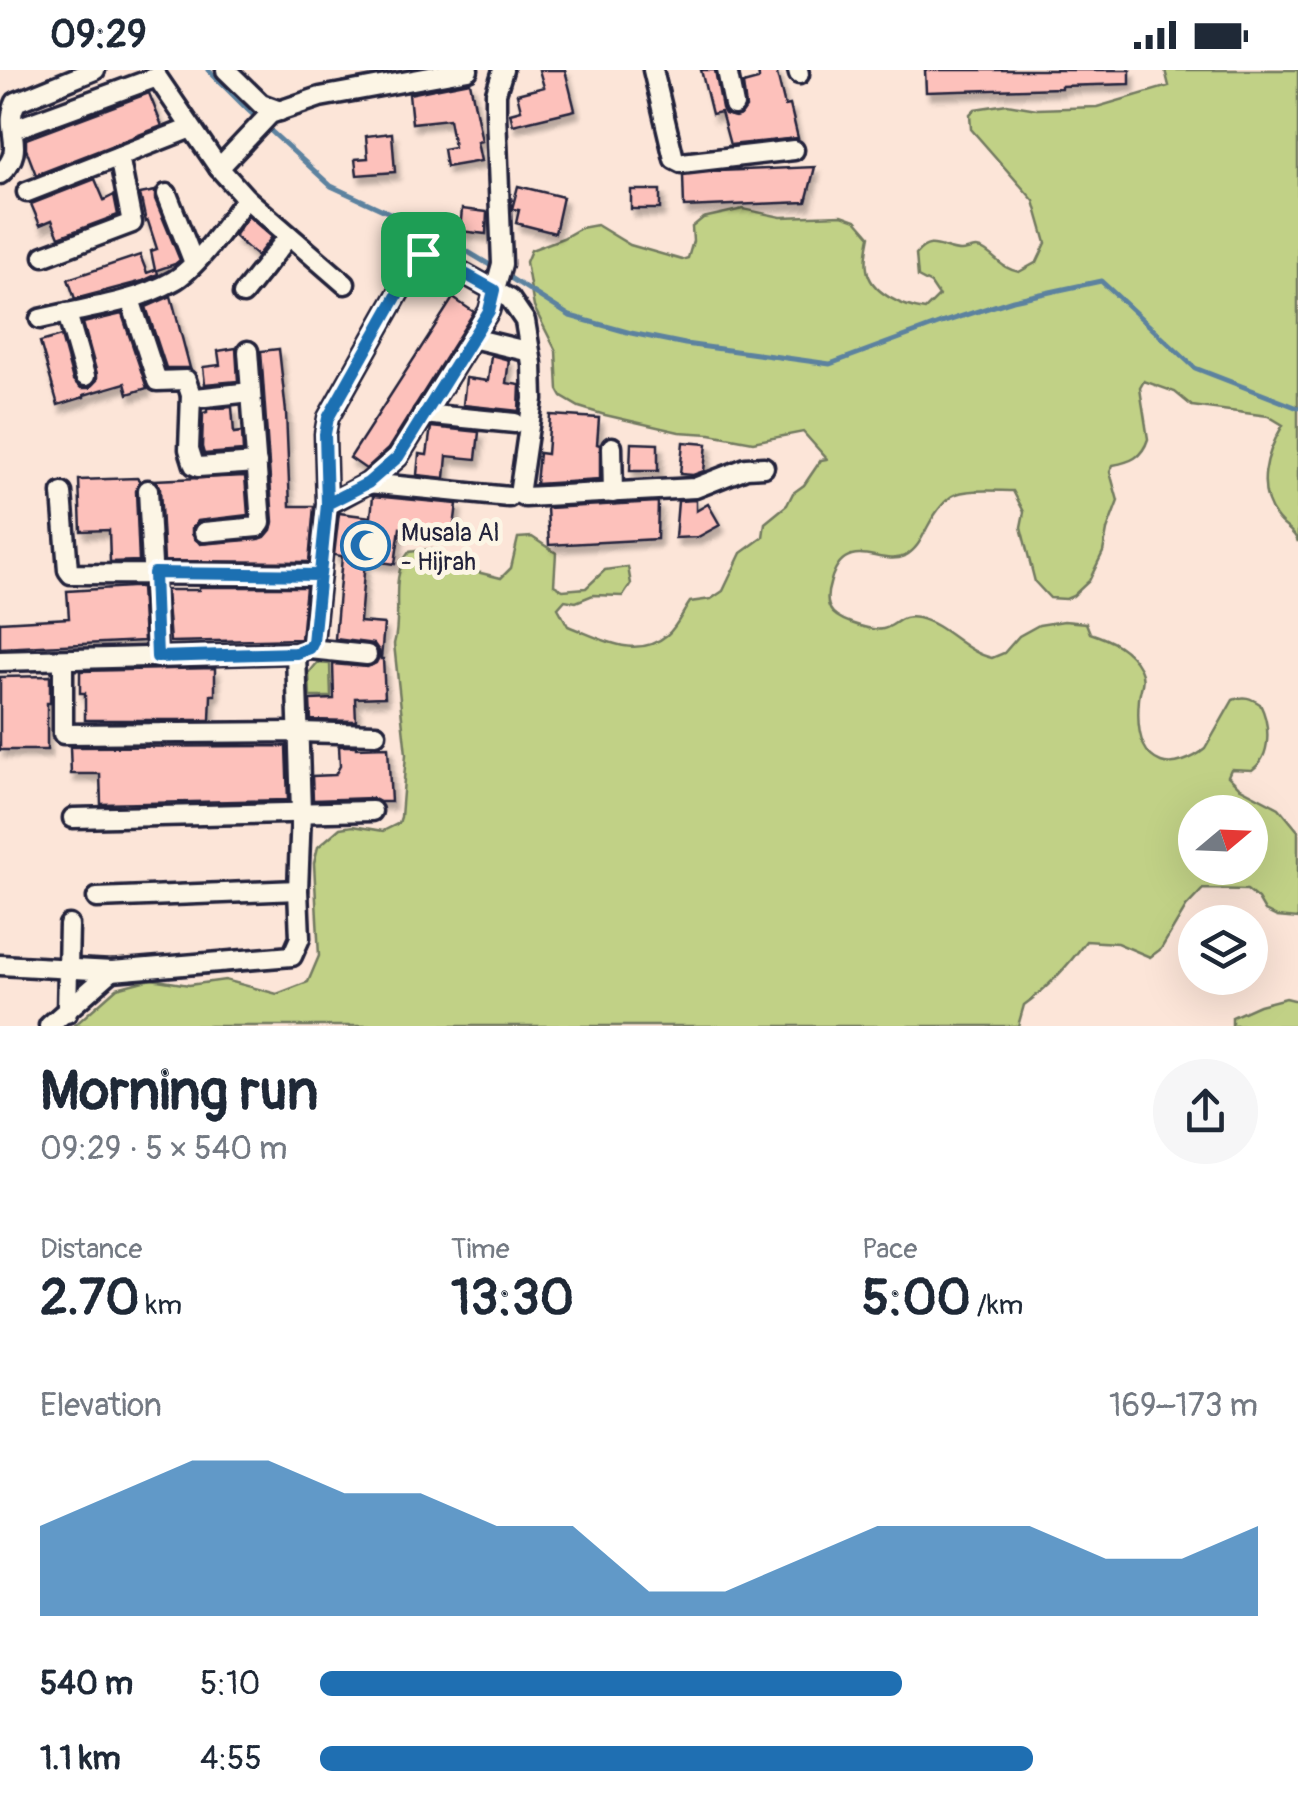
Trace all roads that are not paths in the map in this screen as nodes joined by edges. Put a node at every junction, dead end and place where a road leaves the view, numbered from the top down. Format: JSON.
{"nodes":[{"id":1,"x":95,"y":70,"type":"edge"},
{"id":2,"x":226,"y":70,"type":"edge"},
{"id":3,"x":468,"y":70,"type":"edge"},
{"id":4,"x":503,"y":70,"type":"edge"},
{"id":5,"x":653,"y":70,"type":"edge"},
{"id":6,"x":727,"y":70,"type":"edge"},
{"id":7,"x":425,"y":75,"type":"edge"},
{"id":8,"x":734,"y":104,"type":"dead end"},
{"id":9,"x":275,"y":112,"type":"junction"},
{"id":10,"x":20,"y":127,"type":"dead end"},
{"id":11,"x":191,"y":128,"type":"junction"},
{"id":12,"x":794,"y":150,"type":"dead end"},
{"id":13,"x":119,"y":156,"type":"junction"},
{"id":14,"x":219,"y":168,"type":"junction"},
{"id":15,"x":0,"y":174,"type":"edge"},
{"id":16,"x":27,"y":192,"type":"dead end"},
{"id":17,"x":168,"y":194,"type":"dead end"},
{"id":18,"x":246,"y":198,"type":"junction"},
{"id":19,"x":289,"y":236,"type":"junction"},
{"id":20,"x":44,"y":256,"type":"dead end"},
{"id":21,"x":194,"y":263,"type":"junction"},
{"id":22,"x":498,"y":277,"type":"junction"},
{"id":23,"x":345,"y":284,"type":"dead end"},
{"id":24,"x":243,"y":294,"type":"dead end"},
{"id":25,"x":130,"y":299,"type":"junction"},
{"id":26,"x":72,"y":312,"type":"junction"},
{"id":27,"x":40,"y":319,"type":"dead end"},
{"id":28,"x":472,"y":338,"type":"junction"},
{"id":29,"x":522,"y":350,"type":"dead end"},
{"id":30,"x":248,"y":351,"type":"dead end"},
{"id":31,"x":85,"y":376,"type":"dead end"},
{"id":32,"x":252,"y":392,"type":"junction"},
{"id":33,"x":191,"y":395,"type":"junction"},
{"id":34,"x":422,"y":414,"type":"junction"},
{"id":35,"x":515,"y":423,"type":"dead end"},
{"id":36,"x":612,"y":447,"type":"dead end"},
{"id":37,"x":256,"y":462,"type":"junction"},
{"id":38,"x":764,"y":467,"type":"dead end"},
{"id":39,"x":368,"y":483,"type":"junction"},
{"id":40,"x":148,"y":490,"type":"dead end"},
{"id":41,"x":62,"y":494,"type":"dead end"},
{"id":42,"x":613,"y":494,"type":"junction"},
{"id":43,"x":508,"y":498,"type":"dead end"},
{"id":44,"x":327,"y":504,"type":"junction"},
{"id":45,"x":204,"y":532,"type":"dead end"},
{"id":46,"x":154,"y":573,"type":"junction"},
{"id":47,"x":320,"y":575,"type":"junction"},
{"id":48,"x":303,"y":651,"type":"junction"},
{"id":49,"x":367,"y":654,"type":"dead end"},
{"id":50,"x":157,"y":657,"type":"junction"},
{"id":51,"x":63,"y":660,"type":"junction"},
{"id":52,"x":0,"y":661,"type":"edge"},
{"id":53,"x":298,"y":732,"type":"junction"},
{"id":54,"x":376,"y":734,"type":"dead end"},
{"id":55,"x":372,"y":811,"type":"dead end"},
{"id":56,"x":301,"y":812,"type":"junction"},
{"id":57,"x":73,"y":818,"type":"dead end"},
{"id":58,"x":298,"y":890,"type":"junction"},
{"id":59,"x":97,"y":898,"type":"dead end"},
{"id":60,"x":69,"y":925,"type":"dead end"},
{"id":61,"x":0,"y":965,"type":"edge"},
{"id":62,"x":70,"y":970,"type":"junction"},
{"id":63,"x":112,"y":972,"type":"junction"},
{"id":64,"x":67,"y":1013,"type":"junction"},
{"id":65,"x":50,"y":1026,"type":"edge"}],
"edges":[{"from":1,"to":15,"type":"street"},
{"from":2,"to":9,"type":"street"},
{"from":3,"to":7,"type":"street"},
{"from":4,"to":22,"type":"street"},
{"from":5,"to":12,"type":"street"},
{"from":6,"to":8,"type":"street"},
{"from":7,"to":9,"type":"street"},
{"from":9,"to":14,"type":"street"},
{"from":10,"to":11,"type":"street"},
{"from":11,"to":13,"type":"street"},
{"from":11,"to":14,"type":"street"},
{"from":13,"to":16,"type":"street"},
{"from":13,"to":20,"type":"street"},
{"from":14,"to":18,"type":"street"},
{"from":17,"to":21,"type":"street"},
{"from":18,"to":19,"type":"street"},
{"from":18,"to":21,"type":"street"},
{"from":19,"to":23,"type":"street"},
{"from":19,"to":24,"type":"street"},
{"from":21,"to":25,"type":"street"},
{"from":22,"to":28,"type":"street"},
{"from":22,"to":42,"type":"street"},
{"from":22,"to":44,"type":"street"},
{"from":25,"to":26,"type":"street"},
{"from":25,"to":33,"type":"street"},
{"from":26,"to":27,"type":"street"},
{"from":26,"to":31,"type":"street"},
{"from":28,"to":29,"type":"street"},
{"from":28,"to":34,"type":"street"},
{"from":30,"to":32,"type":"street"},
{"from":32,"to":33,"type":"street"},
{"from":32,"to":37,"type":"street"},
{"from":33,"to":37,"type":"street"},
{"from":34,"to":35,"type":"street"},
{"from":34,"to":39,"type":"street"},
{"from":36,"to":42,"type":"street"},
{"from":37,"to":45,"type":"street"},
{"from":38,"to":42,"type":"street"},
{"from":39,"to":43,"type":"street"},
{"from":39,"to":44,"type":"street"},
{"from":40,"to":46,"type":"street"},
{"from":41,"to":46,"type":"street"},
{"from":44,"to":47,"type":"street"},
{"from":46,"to":47,"type":"street"},
{"from":46,"to":50,"type":"street"},
{"from":47,"to":48,"type":"street"},
{"from":48,"to":49,"type":"street"},
{"from":48,"to":50,"type":"street"},
{"from":48,"to":53,"type":"street"},
{"from":50,"to":51,"type":"street"},
{"from":51,"to":52,"type":"street"},
{"from":51,"to":53,"type":"street"},
{"from":53,"to":54,"type":"street"},
{"from":53,"to":56,"type":"street"},
{"from":55,"to":56,"type":"street"},
{"from":56,"to":57,"type":"street"},
{"from":56,"to":58,"type":"street"},
{"from":58,"to":59,"type":"street"},
{"from":58,"to":63,"type":"street"},
{"from":60,"to":62,"type":"street"},
{"from":61,"to":62,"type":"street"},
{"from":62,"to":63,"type":"street"},
{"from":62,"to":64,"type":"street"},
{"from":63,"to":64,"type":"street"},
{"from":64,"to":65,"type":"street"}]}
